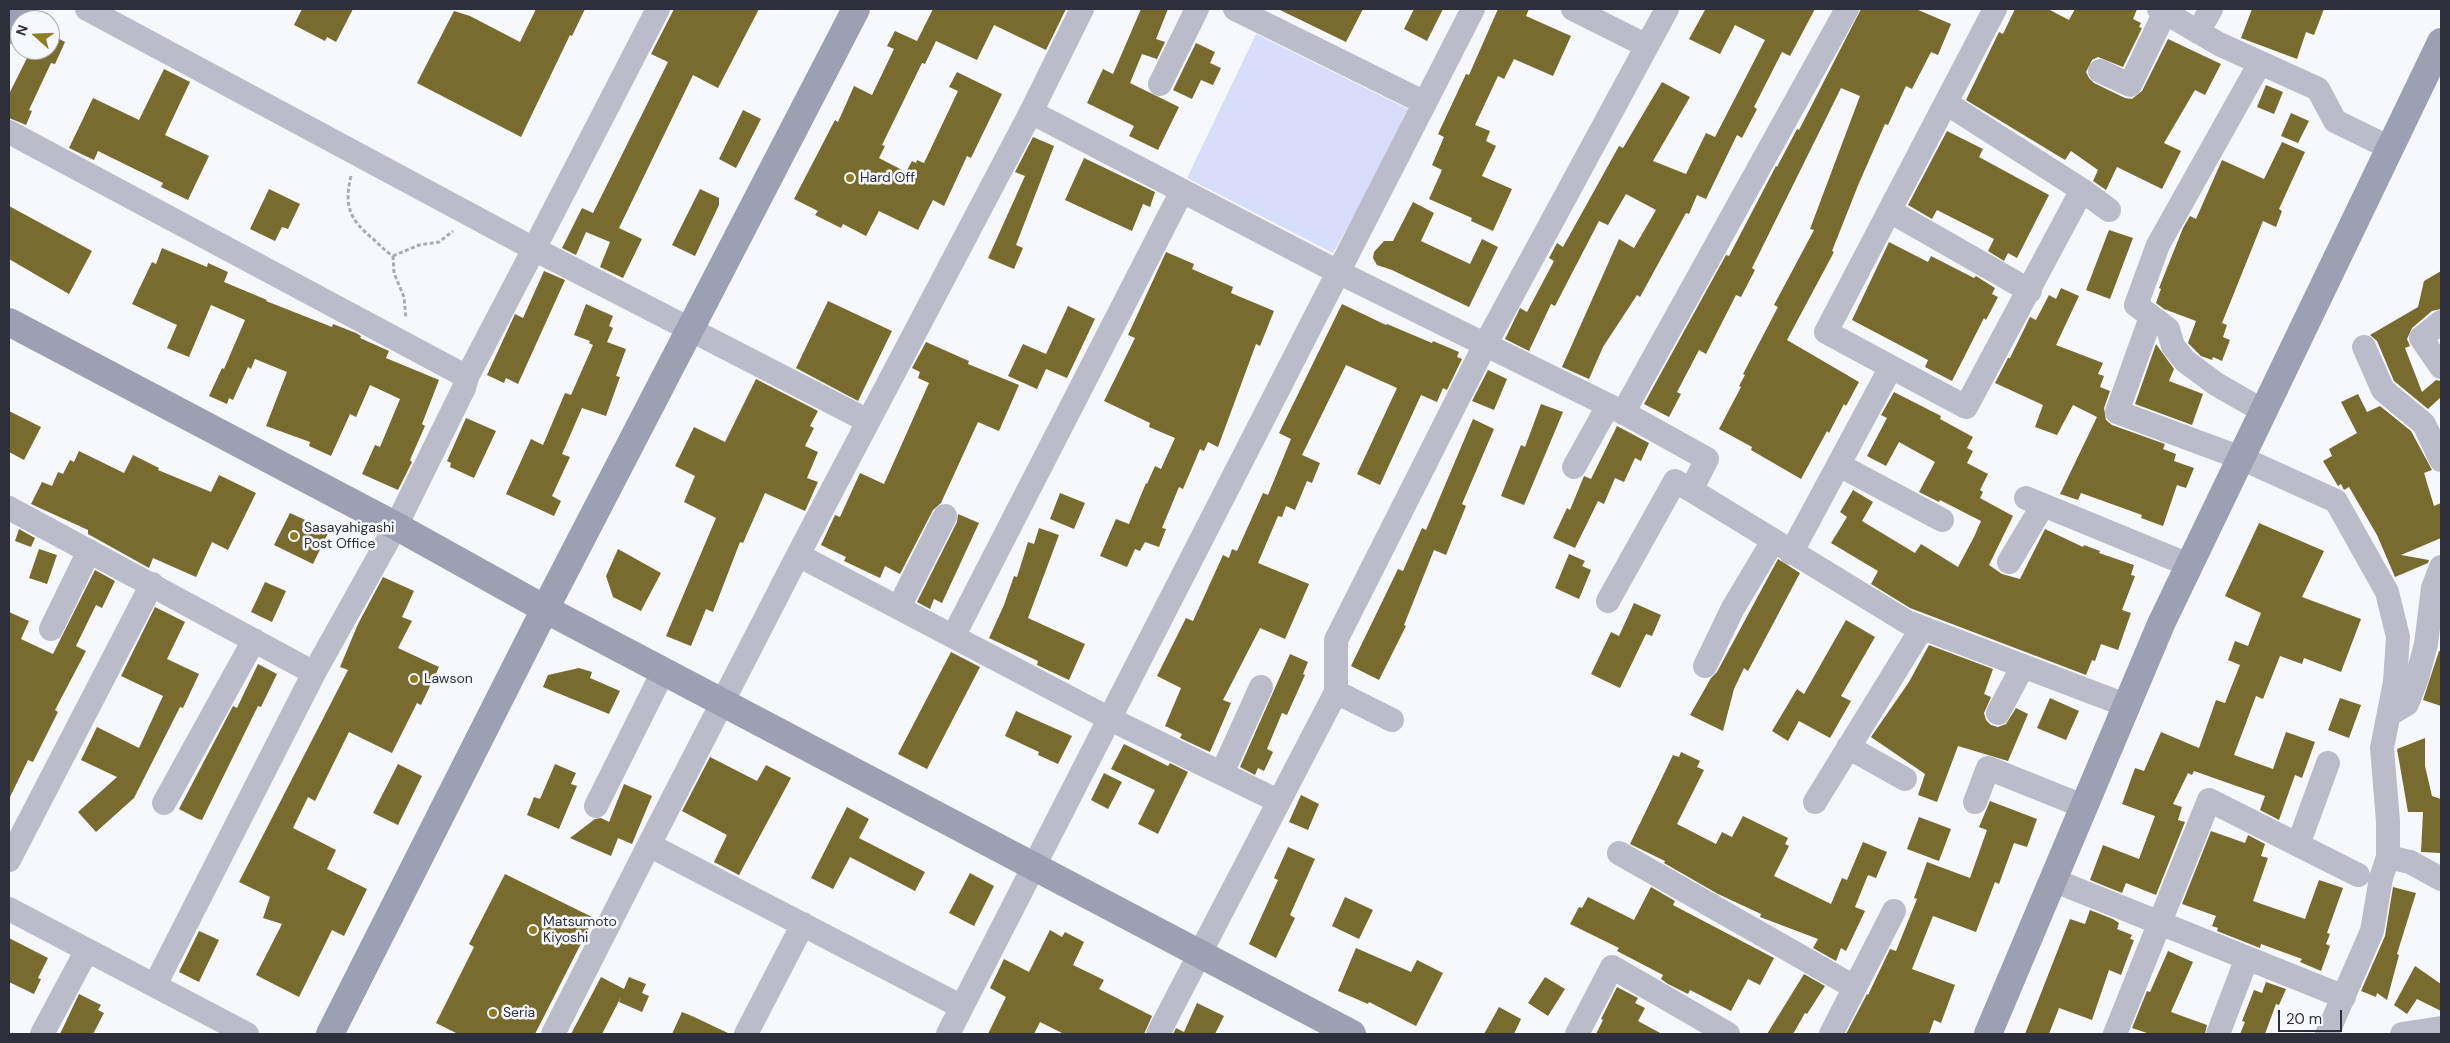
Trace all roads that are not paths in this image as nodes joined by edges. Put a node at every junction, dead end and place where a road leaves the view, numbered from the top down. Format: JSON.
{"nodes":[{"id":1,"x":19,"y":9,"type":"edge"},
{"id":2,"x":87,"y":9,"type":"edge"},
{"id":3,"x":658,"y":9,"type":"edge"},
{"id":4,"x":856,"y":9,"type":"edge"},
{"id":5,"x":1082,"y":9,"type":"edge"},
{"id":6,"x":1197,"y":9,"type":"edge"},
{"id":7,"x":1235,"y":9,"type":"edge"},
{"id":8,"x":1473,"y":9,"type":"edge"},
{"id":9,"x":1573,"y":9,"type":"edge"},
{"id":10,"x":1667,"y":9,"type":"edge"},
{"id":11,"x":1848,"y":9,"type":"edge"},
{"id":12,"x":1995,"y":9,"type":"edge"},
{"id":13,"x":2211,"y":9,"type":"edge"},
{"id":14,"x":2162,"y":11,"type":"edge"},
{"id":15,"x":9,"y":30,"type":"edge"},
{"id":16,"x":2198,"y":32,"type":"junction"},
{"id":17,"x":1647,"y":46,"type":"junction"},
{"id":18,"x":2438,"y":56,"type":"edge"},
{"id":19,"x":2260,"y":63,"type":"junction"},
{"id":20,"x":2100,"y":71,"type":"dead end"},
{"id":21,"x":1160,"y":84,"type":"dead end"},
{"id":22,"x":1425,"y":103,"type":"junction"},
{"id":23,"x":1946,"y":103,"type":"junction"},
{"id":24,"x":1031,"y":112,"type":"junction"},
{"id":25,"x":9,"y":132,"type":"edge"},
{"id":26,"x":2390,"y":148,"type":"junction"},
{"id":27,"x":2082,"y":190,"type":"junction"},
{"id":28,"x":1182,"y":191,"type":"junction"},
{"id":29,"x":2109,"y":210,"type":"dead end"},
{"id":30,"x":1890,"y":211,"type":"junction"},
{"id":31,"x":534,"y":249,"type":"junction"},
{"id":32,"x":1338,"y":272,"type":"junction"},
{"id":33,"x":2030,"y":292,"type":"junction"},
{"id":34,"x":2151,"y":316,"type":"junction"},
{"id":35,"x":9,"y":322,"type":"edge"},
{"id":36,"x":2441,"y":322,"type":"edge"},
{"id":37,"x":690,"y":330,"type":"junction"},
{"id":38,"x":1485,"y":345,"type":"junction"},
{"id":39,"x":2364,"y":347,"type":"dead end"},
{"id":40,"x":1892,"y":367,"type":"junction"},
{"id":41,"x":2441,"y":367,"type":"edge"},
{"id":42,"x":467,"y":377,"type":"junction"},
{"id":43,"x":1616,"y":409,"type":"junction"},
{"id":44,"x":2263,"y":411,"type":"junction"},
{"id":45,"x":868,"y":421,"type":"junction"},
{"id":46,"x":2436,"y":435,"type":"edge"},
{"id":47,"x":2241,"y":458,"type":"junction"},
{"id":48,"x":2441,"y":460,"type":"edge"},
{"id":49,"x":1839,"y":465,"type":"junction"},
{"id":50,"x":1574,"y":467,"type":"dead end"},
{"id":51,"x":1691,"y":490,"type":"junction"},
{"id":52,"x":9,"y":508,"type":"edge"},
{"id":53,"x":945,"y":516,"type":"dead end"},
{"id":54,"x":1942,"y":520,"type":"dead end"},
{"id":55,"x":396,"y":526,"type":"junction"},
{"id":56,"x":1782,"y":547,"type":"junction"},
{"id":57,"x":90,"y":551,"type":"junction"},
{"id":58,"x":798,"y":555,"type":"junction"},
{"id":59,"x":2009,"y":562,"type":"dead end"},
{"id":60,"x":2190,"y":565,"type":"junction"},
{"id":61,"x":2438,"y":582,"type":"edge"},
{"id":62,"x":152,"y":584,"type":"junction"},
{"id":63,"x":1608,"y":601,"type":"dead end"},
{"id":64,"x":900,"y":607,"type":"junction"},
{"id":65,"x":545,"y":609,"type":"junction"},
{"id":66,"x":51,"y":628,"type":"dead end"},
{"id":67,"x":1922,"y":628,"type":"junction"},
{"id":68,"x":954,"y":635,"type":"junction"},
{"id":69,"x":254,"y":640,"type":"junction"},
{"id":70,"x":1704,"y":666,"type":"dead end"},
{"id":71,"x":2023,"y":666,"type":"junction"},
{"id":72,"x":664,"y":672,"type":"junction"},
{"id":73,"x":314,"y":673,"type":"junction"},
{"id":74,"x":1261,"y":687,"type":"dead end"},
{"id":75,"x":1336,"y":692,"type":"junction"},
{"id":76,"x":721,"y":702,"type":"junction"},
{"id":77,"x":2128,"y":706,"type":"junction"},
{"id":78,"x":1998,"y":713,"type":"dead end"},
{"id":79,"x":2390,"y":714,"type":"junction"},
{"id":80,"x":1110,"y":719,"type":"junction"},
{"id":81,"x":1392,"y":720,"type":"dead end"},
{"id":82,"x":1848,"y":747,"type":"junction"},
{"id":83,"x":2328,"y":763,"type":"dead end"},
{"id":84,"x":1222,"y":773,"type":"junction"},
{"id":85,"x":1905,"y":779,"type":"dead end"},
{"id":86,"x":1278,"y":801,"type":"junction"},
{"id":87,"x":1815,"y":802,"type":"dead end"},
{"id":88,"x":1976,"y":802,"type":"dead end"},
{"id":89,"x":164,"y":803,"type":"dead end"},
{"id":90,"x":596,"y":806,"type":"dead end"},
{"id":91,"x":2085,"y":807,"type":"junction"},
{"id":92,"x":649,"y":845,"type":"junction"},
{"id":93,"x":2298,"y":845,"type":"junction"},
{"id":94,"x":1619,"y":853,"type":"dead end"},
{"id":95,"x":2388,"y":857,"type":"junction"},
{"id":96,"x":9,"y":860,"type":"edge"},
{"id":97,"x":1034,"y":867,"type":"junction"},
{"id":98,"x":2358,"y":875,"type":"dead end"},
{"id":99,"x":2054,"y":880,"type":"junction"},
{"id":100,"x":2441,"y":880,"type":"edge"},
{"id":101,"x":9,"y":909,"type":"edge"},
{"id":102,"x":1894,"y":911,"type":"dead end"},
{"id":103,"x":803,"y":924,"type":"junction"},
{"id":104,"x":2160,"y":924,"type":"junction"},
{"id":105,"x":87,"y":950,"type":"junction"},
{"id":106,"x":1201,"y":955,"type":"junction"},
{"id":107,"x":2247,"y":958,"type":"junction"},
{"id":108,"x":155,"y":985,"type":"junction"},
{"id":109,"x":1854,"y":987,"type":"junction"},
{"id":110,"x":2344,"y":997,"type":"junction"},
{"id":111,"x":962,"y":1007,"type":"junction"},
{"id":112,"x":2441,"y":1028,"type":"edge"},
{"id":113,"x":42,"y":1034,"type":"edge"},
{"id":114,"x":247,"y":1034,"type":"edge"},
{"id":115,"x":330,"y":1034,"type":"edge"},
{"id":116,"x":553,"y":1034,"type":"edge"},
{"id":117,"x":746,"y":1034,"type":"edge"},
{"id":118,"x":948,"y":1034,"type":"edge"},
{"id":119,"x":1158,"y":1034,"type":"edge"},
{"id":120,"x":1352,"y":1034,"type":"edge"},
{"id":121,"x":1577,"y":1034,"type":"edge"},
{"id":122,"x":1728,"y":1034,"type":"edge"},
{"id":123,"x":1831,"y":1034,"type":"edge"},
{"id":124,"x":1988,"y":1034,"type":"edge"},
{"id":125,"x":2115,"y":1034,"type":"edge"},
{"id":126,"x":2218,"y":1034,"type":"edge"},
{"id":127,"x":2327,"y":1034,"type":"edge"},
{"id":128,"x":2402,"y":1034,"type":"edge"}],
"edges":[{"from":1,"to":15,"type":"street"},
{"from":2,"to":31,"type":"street"},
{"from":3,"to":31,"type":"street"},
{"from":4,"to":37,"type":"street"},
{"from":5,"to":24,"type":"street"},
{"from":6,"to":21,"type":"street"},
{"from":7,"to":22,"type":"street"},
{"from":8,"to":22,"type":"street"},
{"from":9,"to":17,"type":"street"},
{"from":10,"to":17,"type":"street"},
{"from":11,"to":43,"type":"street"},
{"from":12,"to":23,"type":"street"},
{"from":13,"to":16,"type":"street"},
{"from":14,"to":16,"type":"street"},
{"from":14,"to":20,"type":"street"},
{"from":16,"to":19,"type":"street"},
{"from":17,"to":38,"type":"street"},
{"from":18,"to":26,"type":"street"},
{"from":19,"to":26,"type":"street"},
{"from":19,"to":34,"type":"street"},
{"from":22,"to":32,"type":"street"},
{"from":23,"to":27,"type":"street"},
{"from":23,"to":30,"type":"street"},
{"from":24,"to":28,"type":"street"},
{"from":24,"to":45,"type":"street"},
{"from":25,"to":42,"type":"street"},
{"from":26,"to":44,"type":"street"},
{"from":27,"to":29,"type":"street"},
{"from":27,"to":33,"type":"street"},
{"from":28,"to":32,"type":"street"},
{"from":28,"to":68,"type":"street"},
{"from":30,"to":33,"type":"street"},
{"from":30,"to":40,"type":"street"},
{"from":31,"to":37,"type":"street"},
{"from":31,"to":42,"type":"street"},
{"from":32,"to":38,"type":"street"},
{"from":32,"to":80,"type":"street"},
{"from":33,"to":40,"type":"street"},
{"from":34,"to":44,"type":"street"},
{"from":34,"to":47,"type":"street"},
{"from":35,"to":55,"type":"street"},
{"from":36,"to":41,"type":"street"},
{"from":37,"to":45,"type":"street"},
{"from":37,"to":65,"type":"street"},
{"from":38,"to":43,"type":"street"},
{"from":38,"to":75,"type":"street"},
{"from":39,"to":46,"type":"street"},
{"from":40,"to":49,"type":"street"},
{"from":42,"to":55,"type":"street"},
{"from":43,"to":50,"type":"street"},
{"from":43,"to":51,"type":"street"},
{"from":44,"to":47,"type":"street"},
{"from":45,"to":58,"type":"street"},
{"from":46,"to":48,"type":"street"},
{"from":47,"to":60,"type":"street"},
{"from":47,"to":79,"type":"street"},
{"from":49,"to":54,"type":"street"},
{"from":49,"to":56,"type":"street"},
{"from":51,"to":56,"type":"street"},
{"from":51,"to":63,"type":"street"},
{"from":52,"to":57,"type":"street"},
{"from":53,"to":64,"type":"street"},
{"from":55,"to":65,"type":"street"},
{"from":55,"to":73,"type":"street"},
{"from":56,"to":67,"type":"street"},
{"from":56,"to":70,"type":"street"},
{"from":57,"to":62,"type":"street"},
{"from":57,"to":66,"type":"street"},
{"from":58,"to":64,"type":"street"},
{"from":58,"to":76,"type":"street"},
{"from":59,"to":60,"type":"street"},
{"from":60,"to":77,"type":"street"},
{"from":61,"to":79,"type":"street"},
{"from":62,"to":69,"type":"street"},
{"from":62,"to":96,"type":"street"},
{"from":64,"to":68,"type":"street"},
{"from":65,"to":72,"type":"street"},
{"from":65,"to":115,"type":"street"},
{"from":67,"to":71,"type":"street"},
{"from":67,"to":82,"type":"street"},
{"from":68,"to":80,"type":"street"},
{"from":69,"to":73,"type":"street"},
{"from":69,"to":89,"type":"street"},
{"from":71,"to":77,"type":"street"},
{"from":71,"to":78,"type":"street"},
{"from":72,"to":76,"type":"street"},
{"from":72,"to":90,"type":"street"},
{"from":73,"to":108,"type":"street"},
{"from":74,"to":84,"type":"street"},
{"from":75,"to":81,"type":"street"},
{"from":75,"to":86,"type":"street"},
{"from":76,"to":92,"type":"street"},
{"from":76,"to":97,"type":"street"},
{"from":77,"to":91,"type":"street"},
{"from":79,"to":95,"type":"street"},
{"from":80,"to":84,"type":"street"},
{"from":80,"to":97,"type":"street"},
{"from":82,"to":85,"type":"street"},
{"from":82,"to":87,"type":"street"},
{"from":83,"to":93,"type":"street"},
{"from":84,"to":86,"type":"street"},
{"from":86,"to":106,"type":"street"},
{"from":88,"to":91,"type":"street"},
{"from":91,"to":99,"type":"street"},
{"from":92,"to":103,"type":"street"},
{"from":92,"to":116,"type":"street"},
{"from":93,"to":98,"type":"street"},
{"from":93,"to":104,"type":"street"},
{"from":94,"to":109,"type":"street"},
{"from":95,"to":100,"type":"street"},
{"from":95,"to":110,"type":"street"},
{"from":97,"to":106,"type":"street"},
{"from":97,"to":111,"type":"street"},
{"from":99,"to":104,"type":"street"},
{"from":99,"to":124,"type":"street"},
{"from":101,"to":105,"type":"street"},
{"from":102,"to":109,"type":"street"},
{"from":103,"to":111,"type":"street"},
{"from":103,"to":117,"type":"street"},
{"from":104,"to":107,"type":"street"},
{"from":104,"to":125,"type":"street"},
{"from":105,"to":108,"type":"street"},
{"from":105,"to":113,"type":"street"},
{"from":106,"to":119,"type":"street"},
{"from":106,"to":120,"type":"street"},
{"from":107,"to":110,"type":"street"},
{"from":107,"to":126,"type":"street"},
{"from":108,"to":114,"type":"street"},
{"from":109,"to":123,"type":"street"},
{"from":110,"to":127,"type":"street"},
{"from":111,"to":118,"type":"street"},
{"from":112,"to":128,"type":"street"},
{"from":121,"to":122,"type":"street"}]}
